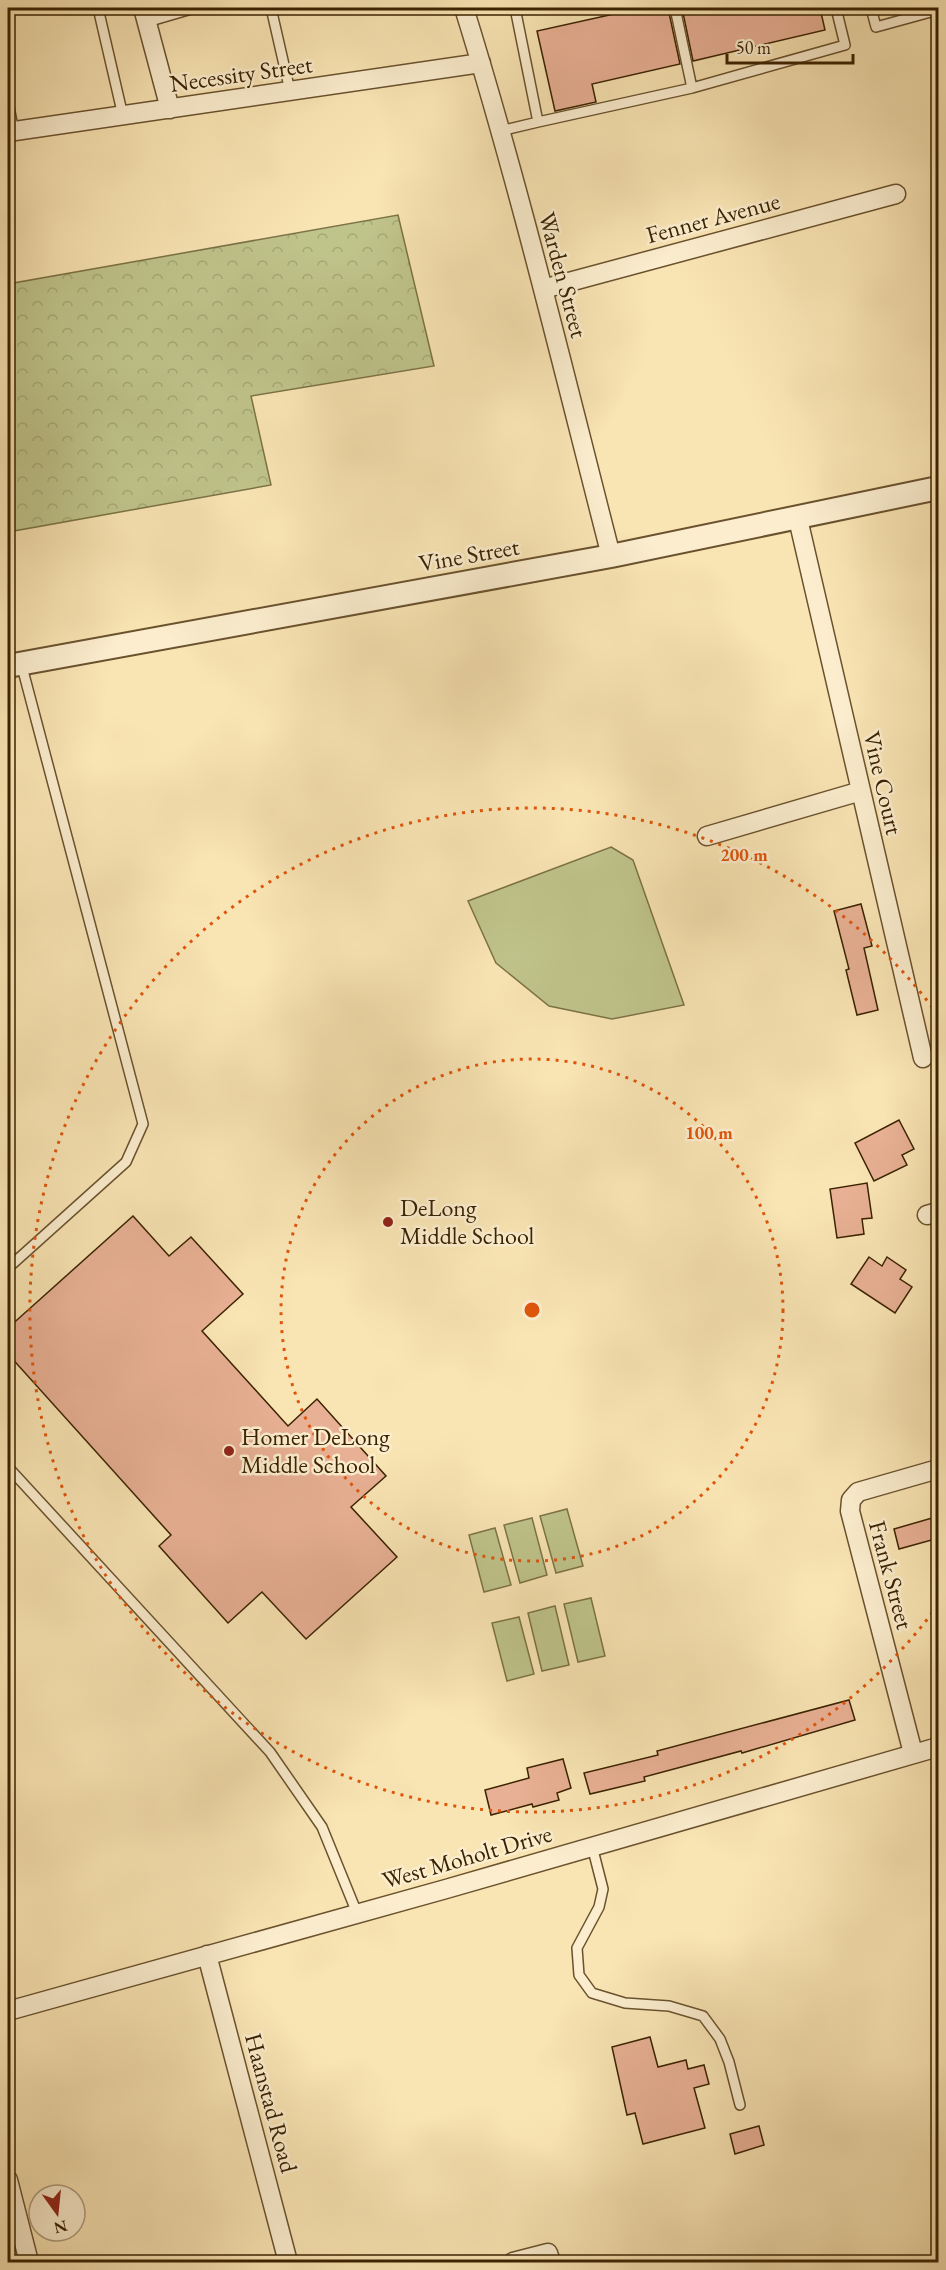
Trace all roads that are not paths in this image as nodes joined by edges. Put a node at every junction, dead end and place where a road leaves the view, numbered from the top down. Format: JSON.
{"nodes":[{"id":1,"x":98,"y":8,"type":"edge"},
{"id":2,"x":195,"y":8,"type":"edge"},
{"id":3,"x":271,"y":8,"type":"edge"},
{"id":4,"x":464,"y":8,"type":"edge"},
{"id":5,"x":516,"y":8,"type":"edge"},
{"id":6,"x":675,"y":8,"type":"edge"},
{"id":7,"x":836,"y":8,"type":"edge"},
{"id":8,"x":871,"y":8,"type":"edge"},
{"id":9,"x":939,"y":10,"type":"edge"},
{"id":10,"x":172,"y":11,"type":"edge"},
{"id":11,"x":145,"y":15,"type":"edge"},
{"id":12,"x":481,"y":63,"type":"junction"},
{"id":13,"x":692,"y":88,"type":"junction"},
{"id":14,"x":290,"y":91,"type":"junction"},
{"id":15,"x":8,"y":102,"type":"edge"},
{"id":16,"x":170,"y":109,"type":"junction"},
{"id":17,"x":123,"y":116,"type":"junction"},
{"id":18,"x":538,"y":122,"type":"junction"},
{"id":19,"x":500,"y":131,"type":"junction"},
{"id":20,"x":11,"y":132,"type":"edge"},
{"id":21,"x":896,"y":194,"type":"dead end"},
{"id":22,"x":543,"y":289,"type":"junction"},
{"id":23,"x":939,"y":488,"type":"edge"},
{"id":24,"x":798,"y":519,"type":"junction"},
{"id":25,"x":611,"y":556,"type":"junction"},
{"id":26,"x":14,"y":664,"type":"edge"},
{"id":27,"x":861,"y":791,"type":"junction"},
{"id":28,"x":707,"y":836,"type":"dead end"},
{"id":29,"x":923,"y":1058,"type":"dead end"},
{"id":30,"x":8,"y":1268,"type":"edge"},
{"id":31,"x":8,"y":1467,"type":"edge"},
{"id":32,"x":939,"y":1469,"type":"edge"},
{"id":33,"x":939,"y":1747,"type":"edge"},
{"id":34,"x":913,"y":1754,"type":"junction"},
{"id":35,"x":592,"y":1846,"type":"junction"},
{"id":36,"x":357,"y":1913,"type":"junction"},
{"id":37,"x":207,"y":1955,"type":"junction"},
{"id":38,"x":8,"y":2011,"type":"edge"},
{"id":39,"x":740,"y":2105,"type":"dead end"},
{"id":40,"x":8,"y":2180,"type":"edge"},
{"id":41,"x":550,"y":2258,"type":"edge"},
{"id":42,"x":29,"y":2262,"type":"edge"},
{"id":43,"x":288,"y":2262,"type":"edge"},
{"id":44,"x":513,"y":2262,"type":"edge"}],
"edges":[{"from":1,"to":17,"type":"lane"},
{"from":2,"to":10,"type":"lane"},
{"from":3,"to":14,"type":"lane"},
{"from":4,"to":12,"type":"street","name":"Warden Street"},
{"from":5,"to":18,"type":"lane"},
{"from":6,"to":13,"type":"lane"},
{"from":7,"to":13,"type":"lane"},
{"from":8,"to":9,"type":"lane"},
{"from":10,"to":11,"type":"lane"},
{"from":11,"to":16,"type":"street"},
{"from":12,"to":14,"type":"street","name":"Necessity Street"},
{"from":12,"to":19,"type":"street","name":"Warden Street"},
{"from":13,"to":18,"type":"lane"},
{"from":14,"to":16,"type":"street","name":"Necessity Street"},
{"from":15,"to":20,"type":"lane"},
{"from":16,"to":17,"type":"street","name":"Necessity Street"},
{"from":17,"to":20,"type":"street","name":"Necessity Street"},
{"from":18,"to":19,"type":"lane"},
{"from":19,"to":22,"type":"street","name":"Warden Street"},
{"from":21,"to":22,"type":"street","name":"Fenner Avenue"},
{"from":22,"to":25,"type":"street","name":"Warden Street"},
{"from":23,"to":24,"type":"street","name":"Vine Street"},
{"from":24,"to":25,"type":"street","name":"Vine Street"},
{"from":24,"to":27,"type":"street","name":"Vine Court"},
{"from":25,"to":26,"type":"street","name":"Vine Street"},
{"from":26,"to":30,"type":"lane"},
{"from":27,"to":28,"type":"street"},
{"from":27,"to":29,"type":"street","name":"Vine Court"},
{"from":31,"to":36,"type":"lane"},
{"from":32,"to":34,"type":"street","name":"Frank Street"},
{"from":33,"to":34,"type":"street","name":"West Moholt Drive"},
{"from":34,"to":35,"type":"street","name":"West Moholt Drive"},
{"from":35,"to":36,"type":"street","name":"West Moholt Drive"},
{"from":35,"to":39,"type":"lane"},
{"from":36,"to":37,"type":"street","name":"West Moholt Drive"},
{"from":37,"to":38,"type":"street","name":"West Moholt Drive"},
{"from":37,"to":43,"type":"street","name":"Haanstad Road"},
{"from":40,"to":42,"type":"street"},
{"from":41,"to":44,"type":"street"}]}
